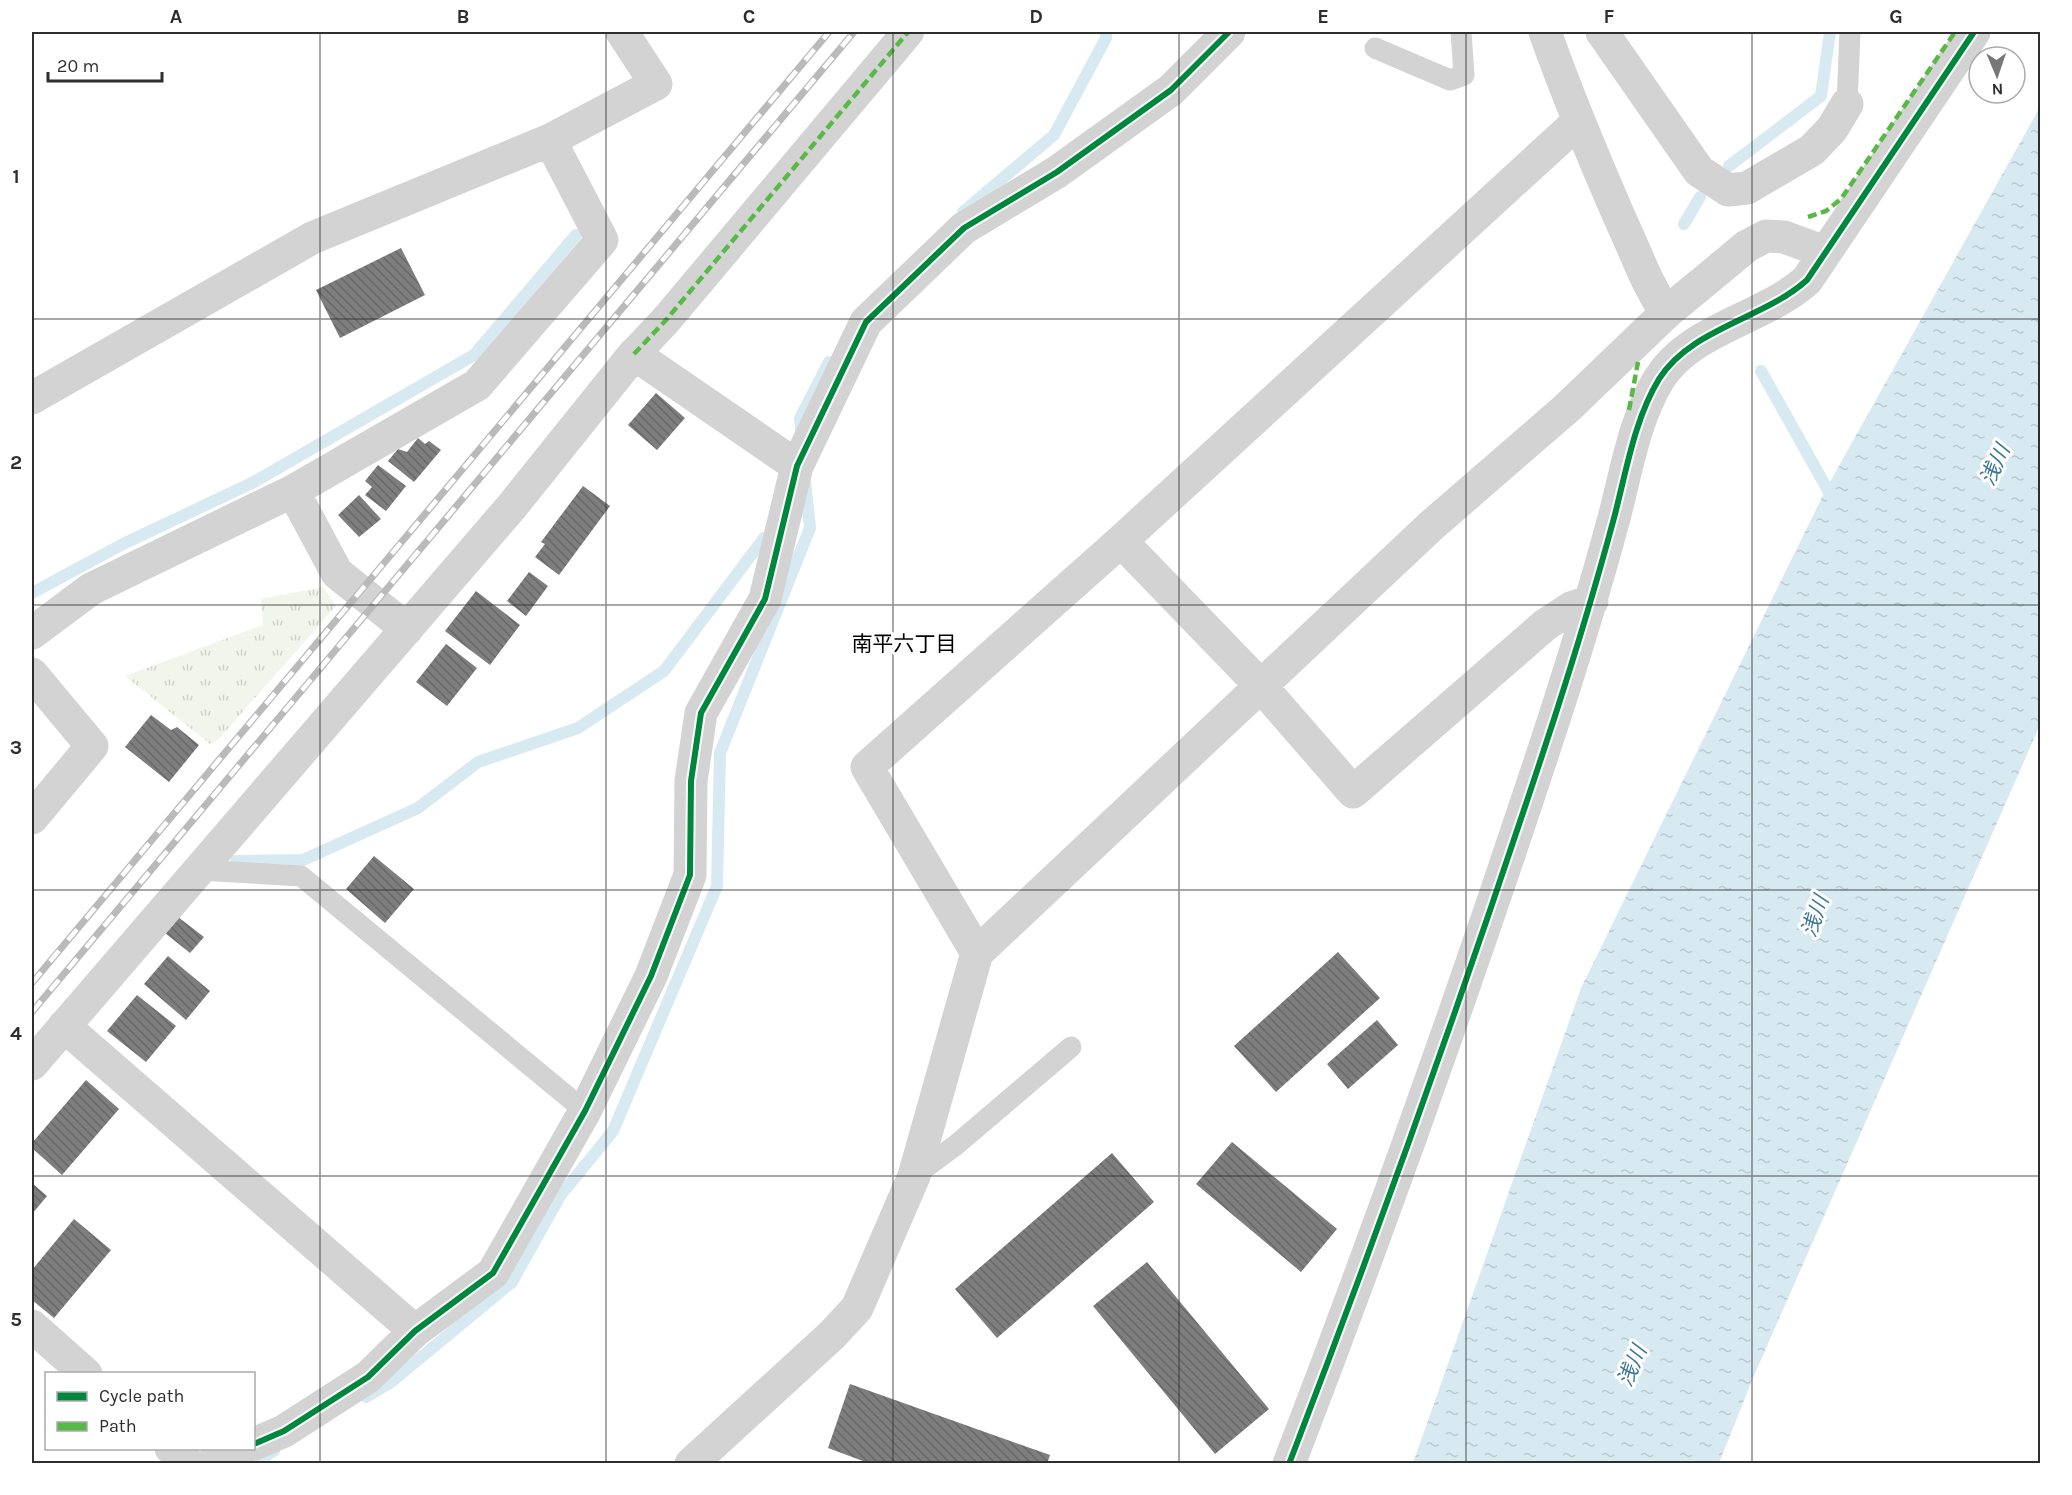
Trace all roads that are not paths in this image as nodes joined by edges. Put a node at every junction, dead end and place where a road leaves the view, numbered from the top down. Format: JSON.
{"nodes":[{"id":1,"x":622,"y":32,"type":"edge"},
{"id":2,"x":908,"y":32,"type":"edge"},
{"id":3,"x":1229,"y":32,"type":"edge"},
{"id":4,"x":1461,"y":32,"type":"edge"},
{"id":5,"x":1545,"y":32,"type":"edge"},
{"id":6,"x":1602,"y":32,"type":"edge"},
{"id":7,"x":1850,"y":32,"type":"edge"},
{"id":8,"x":1974,"y":32,"type":"edge"},
{"id":9,"x":1375,"y":48,"type":"dead end"},
{"id":10,"x":1846,"y":104,"type":"joint"},
{"id":11,"x":1578,"y":122,"type":"junction"},
{"id":12,"x":550,"y":140,"type":"junction"},
{"id":13,"x":1825,"y":252,"type":"junction"},
{"id":14,"x":1666,"y":313,"type":"junction"},
{"id":15,"x":634,"y":354,"type":"junction"},
{"id":16,"x":32,"y":398,"type":"edge"},
{"id":17,"x":797,"y":466,"type":"junction"},
{"id":18,"x":293,"y":491,"type":"junction"},
{"id":19,"x":1121,"y":541,"type":"junction"},
{"id":20,"x":1592,"y":601,"type":"junction"},
{"id":21,"x":407,"y":629,"type":"junction"},
{"id":22,"x":32,"y":633,"type":"edge"},
{"id":23,"x":32,"y":674,"type":"edge"},
{"id":24,"x":1260,"y":685,"type":"junction"},
{"id":25,"x":32,"y":818,"type":"edge"},
{"id":26,"x":200,"y":870,"type":"junction"},
{"id":27,"x":977,"y":952,"type":"junction"},
{"id":28,"x":64,"y":1026,"type":"junction"},
{"id":29,"x":1071,"y":1047,"type":"dead end"},
{"id":30,"x":32,"y":1064,"type":"edge"},
{"id":31,"x":585,"y":1111,"type":"junction"},
{"id":32,"x":914,"y":1176,"type":"junction"},
{"id":33,"x":32,"y":1326,"type":"edge"},
{"id":34,"x":415,"y":1331,"type":"junction"},
{"id":35,"x":84,"y":1372,"type":"edge"},
{"id":36,"x":255,"y":1444,"type":"edge"},
{"id":37,"x":172,"y":1450,"type":"edge"},
{"id":38,"x":242,"y":1450,"type":"edge"},
{"id":39,"x":189,"y":1464,"type":"edge"},
{"id":40,"x":211,"y":1464,"type":"edge"},
{"id":41,"x":691,"y":1464,"type":"edge"},
{"id":42,"x":1289,"y":1464,"type":"edge"}],
"edges":[{"from":1,"to":12,"type":"street"},
{"from":2,"to":15,"type":"street"},
{"from":3,"to":17,"type":"street"},
{"from":4,"to":9,"type":"lane"},
{"from":5,"to":11,"type":"street"},
{"from":6,"to":10,"type":"street"},
{"from":7,"to":10,"type":"lane"},
{"from":8,"to":13,"type":"street"},
{"from":11,"to":14,"type":"street"},
{"from":11,"to":19,"type":"street"},
{"from":12,"to":16,"type":"street"},
{"from":12,"to":18,"type":"street"},
{"from":13,"to":14,"type":"street"},
{"from":13,"to":20,"type":"street"},
{"from":14,"to":24,"type":"street"},
{"from":15,"to":17,"type":"street"},
{"from":15,"to":21,"type":"street"},
{"from":17,"to":31,"type":"street"},
{"from":18,"to":21,"type":"street"},
{"from":18,"to":22,"type":"street"},
{"from":19,"to":24,"type":"street"},
{"from":19,"to":27,"type":"street"},
{"from":20,"to":24,"type":"street"},
{"from":20,"to":42,"type":"street"},
{"from":21,"to":26,"type":"street"},
{"from":23,"to":25,"type":"street"},
{"from":24,"to":27,"type":"street"},
{"from":26,"to":28,"type":"street"},
{"from":26,"to":31,"type":"lane"},
{"from":27,"to":32,"type":"street"},
{"from":28,"to":30,"type":"street"},
{"from":28,"to":34,"type":"street"},
{"from":29,"to":32,"type":"lane"},
{"from":31,"to":34,"type":"street"},
{"from":32,"to":41,"type":"street"},
{"from":33,"to":35,"type":"street"},
{"from":34,"to":36,"type":"street"},
{"from":37,"to":39,"type":"street"},
{"from":38,"to":40,"type":"street"}]}
